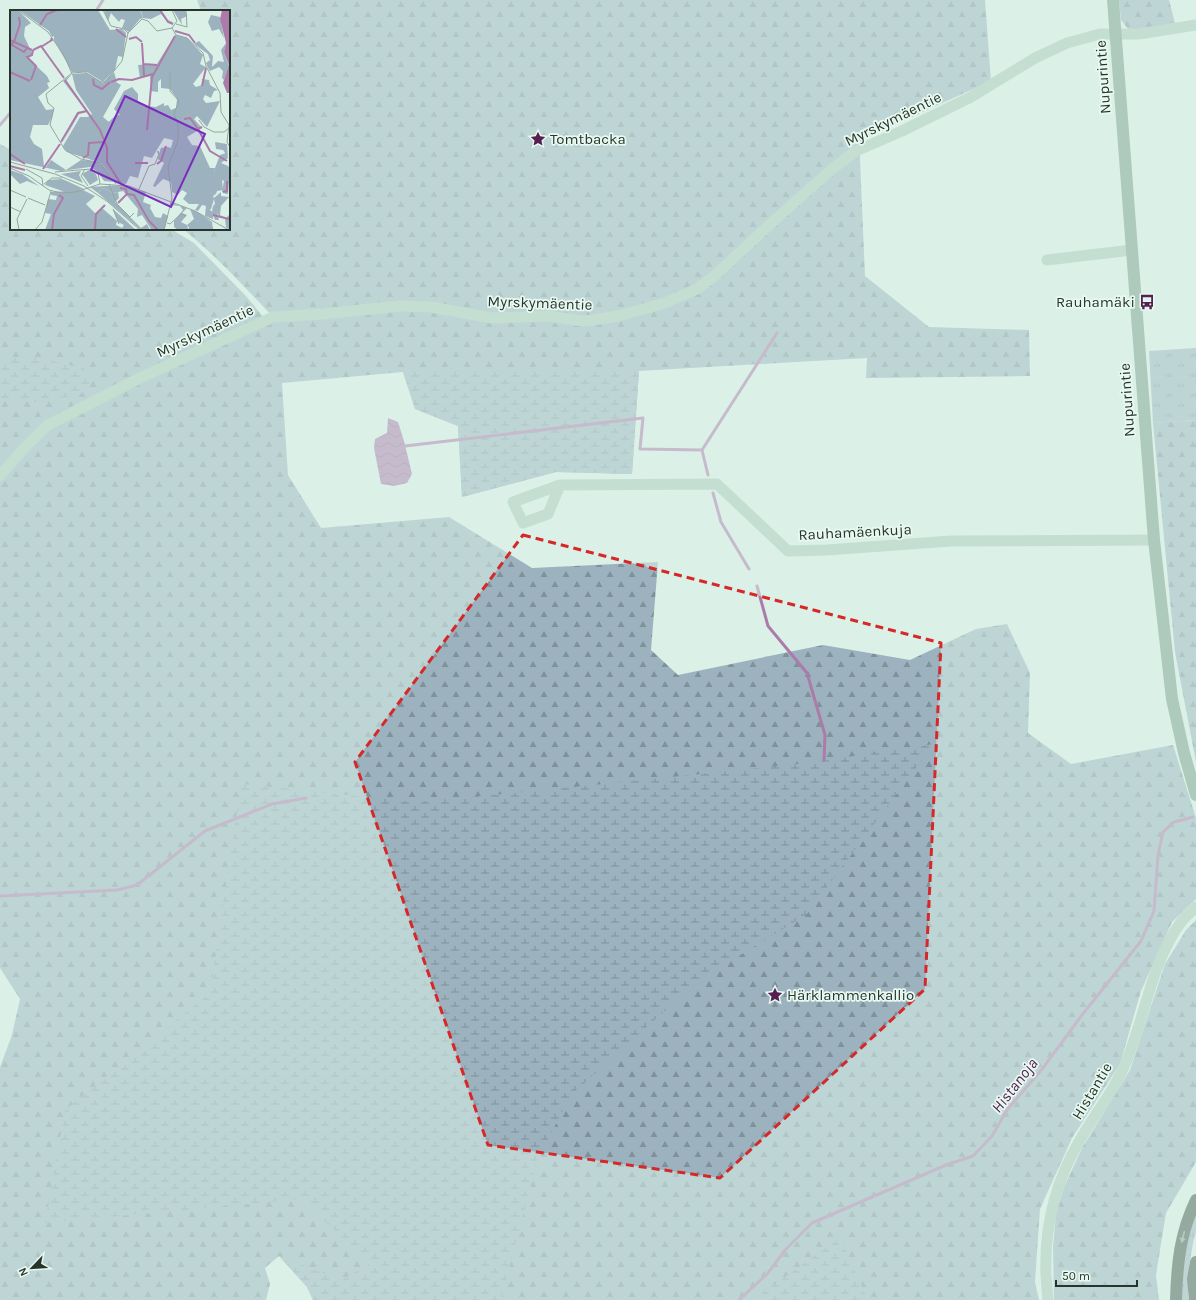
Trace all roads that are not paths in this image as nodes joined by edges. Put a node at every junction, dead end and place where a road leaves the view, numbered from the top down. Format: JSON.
{"nodes":[{"id":1,"x":1114,"y":0,"type":"edge"},
{"id":2,"x":1196,"y":24,"type":"edge"},
{"id":3,"x":1116,"y":34,"type":"junction"},
{"id":4,"x":1132,"y":250,"type":"junction"},
{"id":5,"x":1047,"y":260,"type":"dead end"},
{"id":6,"x":0,"y":476,"type":"edge"},
{"id":7,"x":560,"y":485,"type":"dead end"},
{"id":8,"x":1154,"y":540,"type":"junction"},
{"id":9,"x":1196,"y":795,"type":"edge"},
{"id":10,"x":1196,"y":907,"type":"edge"},
{"id":11,"x":1196,"y":1200,"type":"edge"},
{"id":12,"x":1196,"y":1262,"type":"edge"},
{"id":13,"x":1048,"y":1300,"type":"edge"},
{"id":14,"x":1176,"y":1300,"type":"edge"},
{"id":15,"x":1195,"y":1300,"type":"edge"}],
"edges":[{"from":1,"to":3,"type":"main road","name":"Nupurintie"},
{"from":2,"to":3,"type":"street","name":"Myrskymäentie"},
{"from":3,"to":4,"type":"main road","name":"Nupurintie"},
{"from":3,"to":6,"type":"street","name":"Myrskymäentie"},
{"from":4,"to":5,"type":"street"},
{"from":4,"to":8,"type":"main road","name":"Nupurintie"},
{"from":7,"to":8,"type":"street","name":"Rauhamäenkuja"},
{"from":8,"to":9,"type":"main road","name":"Nupurintie"},
{"from":10,"to":13,"type":"street","name":"Histantie"},
{"from":11,"to":14,"type":"highway","one_way":true},
{"from":12,"to":15,"type":"highway"}]}
